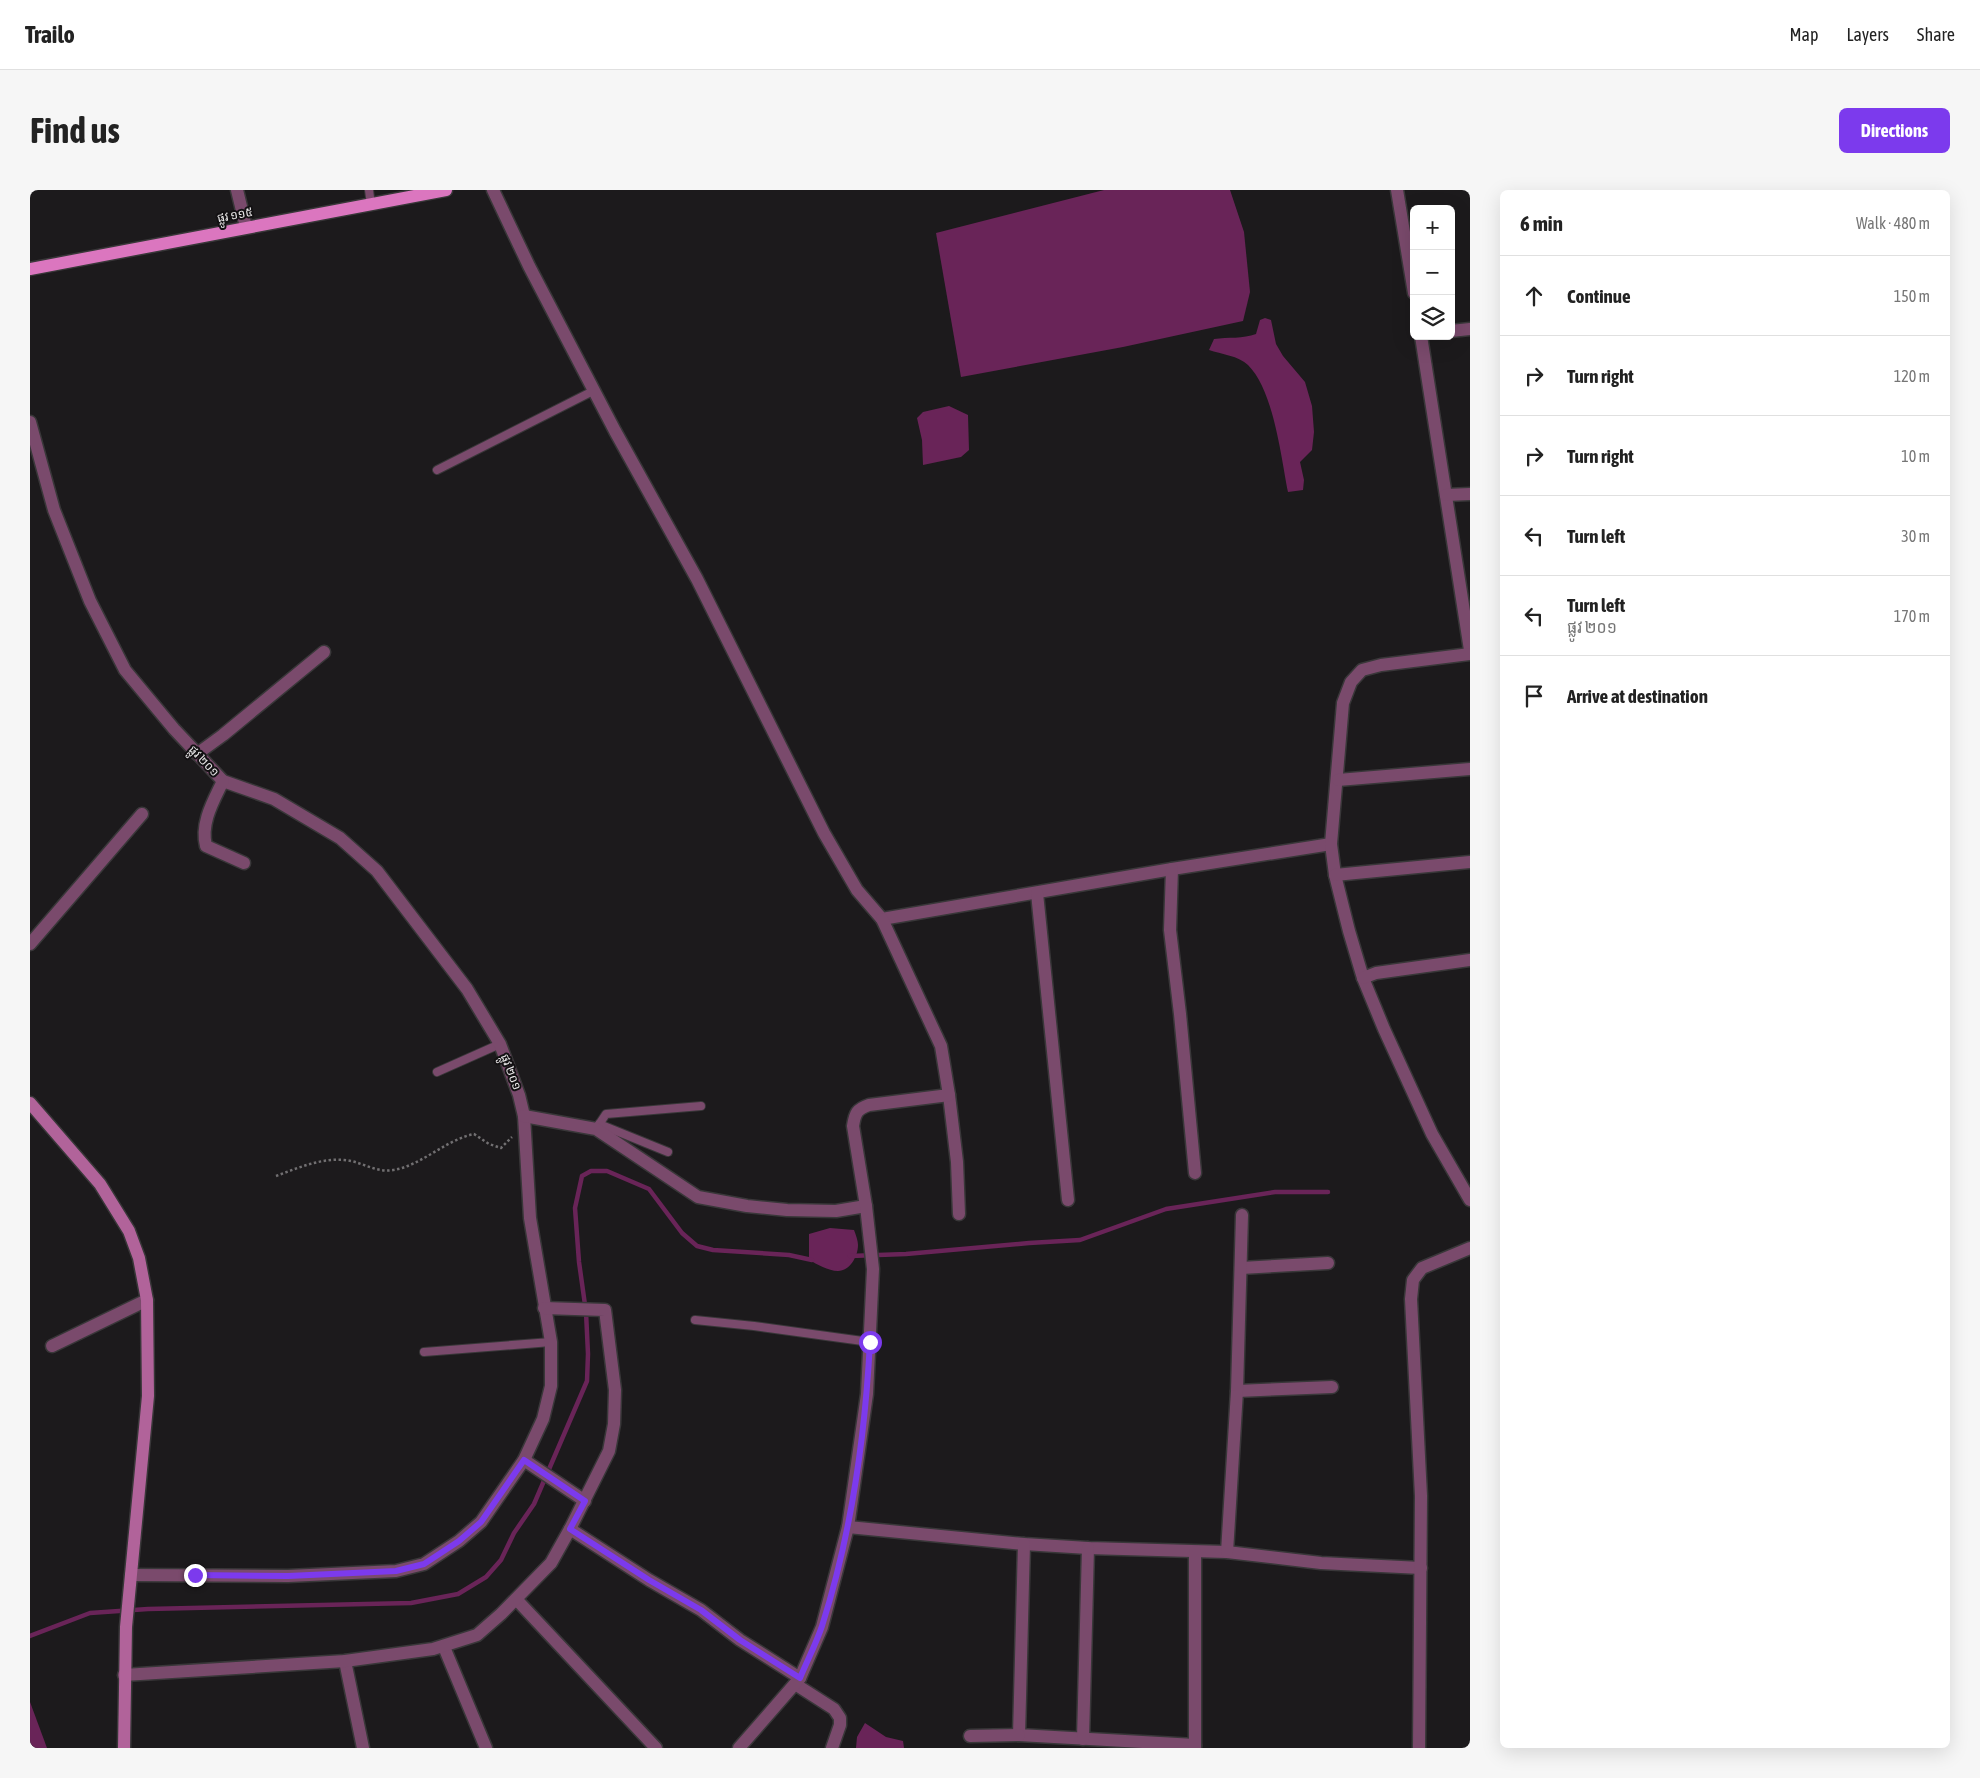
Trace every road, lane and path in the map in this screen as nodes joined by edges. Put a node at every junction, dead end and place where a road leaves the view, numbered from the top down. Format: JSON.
{"nodes":[{"id":1,"x":237,"y":190,"type":"edge"},
{"id":2,"x":368,"y":190,"type":"edge"},
{"id":3,"x":446,"y":190,"type":"edge"},
{"id":4,"x":493,"y":190,"type":"edge"},
{"id":5,"x":1397,"y":190,"type":"edge"},
{"id":6,"x":371,"y":205,"type":"junction"},
{"id":7,"x":246,"y":227,"type":"junction"},
{"id":8,"x":30,"y":268,"type":"edge"},
{"id":9,"x":1410,"y":269,"type":"edge"},
{"id":10,"x":1470,"y":329,"type":"edge"},
{"id":11,"x":1455,"y":331,"type":"edge"},
{"id":12,"x":1422,"y":340,"type":"edge"},
{"id":13,"x":593,"y":390,"type":"junction"},
{"id":14,"x":30,"y":422,"type":"edge"},
{"id":15,"x":437,"y":470,"type":"dead end"},
{"id":16,"x":1470,"y":494,"type":"edge"},
{"id":17,"x":1446,"y":495,"type":"junction"},
{"id":18,"x":324,"y":652,"type":"dead end"},
{"id":19,"x":1470,"y":652,"type":"edge"},
{"id":20,"x":197,"y":754,"type":"junction"},
{"id":21,"x":1470,"y":769,"type":"edge"},
{"id":22,"x":1338,"y":780,"type":"junction"},
{"id":23,"x":223,"y":781,"type":"junction"},
{"id":24,"x":142,"y":814,"type":"dead end"},
{"id":25,"x":1331,"y":844,"type":"junction"},
{"id":26,"x":1470,"y":862,"type":"edge"},
{"id":27,"x":244,"y":863,"type":"dead end"},
{"id":28,"x":1172,"y":869,"type":"junction"},
{"id":29,"x":1335,"y":875,"type":"junction"},
{"id":30,"x":1037,"y":893,"type":"junction"},
{"id":31,"x":882,"y":919,"type":"junction"},
{"id":32,"x":30,"y":944,"type":"edge"},
{"id":33,"x":1470,"y":960,"type":"edge"},
{"id":34,"x":1363,"y":978,"type":"junction"},
{"id":35,"x":500,"y":1044,"type":"junction"},
{"id":36,"x":438,"y":1072,"type":"dead end"},
{"id":37,"x":948,"y":1095,"type":"junction"},
{"id":38,"x":30,"y":1103,"type":"edge"},
{"id":39,"x":701,"y":1106,"type":"dead end"},
{"id":40,"x":524,"y":1121,"type":"junction"},
{"id":41,"x":597,"y":1127,"type":"junction"},
{"id":42,"x":668,"y":1152,"type":"dead end"},
{"id":43,"x":1195,"y":1173,"type":"dead end"},
{"id":44,"x":276,"y":1176,"type":"dead end"},
{"id":45,"x":1068,"y":1200,"type":"dead end"},
{"id":46,"x":1470,"y":1200,"type":"edge"},
{"id":47,"x":866,"y":1206,"type":"junction"},
{"id":48,"x":960,"y":1214,"type":"dead end"},
{"id":49,"x":1242,"y":1215,"type":"dead end"},
{"id":50,"x":1470,"y":1248,"type":"edge"},
{"id":51,"x":1328,"y":1263,"type":"dead end"},
{"id":52,"x":1241,"y":1268,"type":"junction"},
{"id":53,"x":146,"y":1300,"type":"junction"},
{"id":54,"x":544,"y":1308,"type":"junction"},
{"id":55,"x":695,"y":1320,"type":"dead end"},
{"id":56,"x":551,"y":1342,"type":"junction"},
{"id":57,"x":870,"y":1342,"type":"junction"},
{"id":58,"x":52,"y":1346,"type":"dead end"},
{"id":59,"x":424,"y":1352,"type":"dead end"},
{"id":60,"x":1332,"y":1386,"type":"dead end"},
{"id":61,"x":1237,"y":1391,"type":"junction"},
{"id":62,"x":524,"y":1460,"type":"junction"},
{"id":63,"x":585,"y":1501,"type":"junction"},
{"id":64,"x":848,"y":1527,"type":"junction"},
{"id":65,"x":570,"y":1529,"type":"junction"},
{"id":66,"x":1024,"y":1544,"type":"junction"},
{"id":67,"x":1088,"y":1548,"type":"junction"},
{"id":68,"x":1195,"y":1552,"type":"junction"},
{"id":69,"x":1227,"y":1552,"type":"junction"},
{"id":70,"x":1421,"y":1568,"type":"junction"},
{"id":71,"x":130,"y":1580,"type":"junction"},
{"id":72,"x":516,"y":1599,"type":"junction"},
{"id":73,"x":444,"y":1647,"type":"junction"},
{"id":74,"x":345,"y":1662,"type":"junction"},
{"id":75,"x":124,"y":1675,"type":"junction"},
{"id":76,"x":797,"y":1681,"type":"junction"},
{"id":77,"x":1018,"y":1735,"type":"junction"},
{"id":78,"x":970,"y":1736,"type":"dead end"},
{"id":79,"x":1083,"y":1739,"type":"junction"},
{"id":80,"x":1195,"y":1747,"type":"edge"},
{"id":81,"x":124,"y":1748,"type":"edge"},
{"id":82,"x":363,"y":1748,"type":"edge"},
{"id":83,"x":486,"y":1748,"type":"edge"},
{"id":84,"x":656,"y":1748,"type":"edge"},
{"id":85,"x":739,"y":1748,"type":"edge"},
{"id":86,"x":832,"y":1748,"type":"edge"},
{"id":87,"x":1419,"y":1748,"type":"edge"}],
"edges":[{"from":1,"to":7,"type":"street"},
{"from":2,"to":6,"type":"lane"},
{"from":3,"to":6,"type":"main road","name":"ផ្លូវ ១១៥"},
{"from":4,"to":13,"type":"street"},
{"from":5,"to":9,"type":"street"},
{"from":6,"to":7,"type":"main road","name":"ផ្លូវ ១១៥"},
{"from":7,"to":8,"type":"main road","name":"ផ្លូវ ១១៥"},
{"from":10,"to":11,"type":"street"},
{"from":12,"to":17,"type":"street"},
{"from":13,"to":15,"type":"lane"},
{"from":13,"to":31,"type":"street"},
{"from":14,"to":20,"type":"street","name":"ផ្លូវ ២០១"},
{"from":16,"to":17,"type":"street"},
{"from":17,"to":19,"type":"street"},
{"from":18,"to":20,"type":"street"},
{"from":19,"to":22,"type":"street"},
{"from":20,"to":23,"type":"street","name":"ផ្លូវ ២០១"},
{"from":21,"to":22,"type":"street"},
{"from":22,"to":25,"type":"street"},
{"from":23,"to":27,"type":"street"},
{"from":23,"to":35,"type":"street","name":"ផ្លូវ ២០១"},
{"from":24,"to":32,"type":"street"},
{"from":25,"to":28,"type":"street"},
{"from":25,"to":29,"type":"street"},
{"from":26,"to":29,"type":"street"},
{"from":28,"to":30,"type":"street"},
{"from":28,"to":43,"type":"street"},
{"from":29,"to":34,"type":"street"},
{"from":30,"to":31,"type":"street"},
{"from":30,"to":45,"type":"street"},
{"from":31,"to":37,"type":"street"},
{"from":33,"to":34,"type":"street"},
{"from":34,"to":46,"type":"street"},
{"from":35,"to":36,"type":"lane"},
{"from":35,"to":40,"type":"street","name":"ផ្លូវ ២០១"},
{"from":37,"to":47,"type":"street"},
{"from":37,"to":48,"type":"street"},
{"from":38,"to":53,"type":"street"},
{"from":39,"to":41,"type":"lane"},
{"from":40,"to":41,"type":"street"},
{"from":40,"to":44,"type":"path"},
{"from":40,"to":54,"type":"street","name":"ផ្លូវ ២០១"},
{"from":41,"to":42,"type":"lane"},
{"from":41,"to":47,"type":"street"},
{"from":47,"to":57,"type":"street"},
{"from":49,"to":52,"type":"street"},
{"from":50,"to":70,"type":"street"},
{"from":51,"to":52,"type":"street"},
{"from":52,"to":61,"type":"street"},
{"from":53,"to":58,"type":"street"},
{"from":53,"to":71,"type":"street"},
{"from":54,"to":56,"type":"street","name":"ផ្លូវ ២០១"},
{"from":54,"to":63,"type":"street"},
{"from":55,"to":57,"type":"lane"},
{"from":56,"to":59,"type":"lane"},
{"from":56,"to":62,"type":"street","name":"ផ្លូវ ២០១"},
{"from":57,"to":64,"type":"street"},
{"from":60,"to":61,"type":"street"},
{"from":61,"to":69,"type":"street"},
{"from":62,"to":63,"type":"street"},
{"from":62,"to":71,"type":"street","name":"ផ្លូវ ២០១"},
{"from":63,"to":65,"type":"street"},
{"from":64,"to":66,"type":"street"},
{"from":64,"to":76,"type":"street"},
{"from":65,"to":72,"type":"street"},
{"from":65,"to":76,"type":"street"},
{"from":66,"to":67,"type":"street"},
{"from":66,"to":77,"type":"street"},
{"from":67,"to":68,"type":"street"},
{"from":67,"to":79,"type":"street"},
{"from":68,"to":69,"type":"street"},
{"from":68,"to":80,"type":"street"},
{"from":69,"to":70,"type":"street"},
{"from":70,"to":87,"type":"street"},
{"from":71,"to":75,"type":"street"},
{"from":72,"to":73,"type":"street"},
{"from":72,"to":84,"type":"street"},
{"from":73,"to":74,"type":"street"},
{"from":73,"to":83,"type":"street"},
{"from":74,"to":75,"type":"street"},
{"from":74,"to":82,"type":"street"},
{"from":75,"to":81,"type":"street"},
{"from":76,"to":85,"type":"street"},
{"from":76,"to":86,"type":"street"},
{"from":77,"to":78,"type":"street"},
{"from":77,"to":79,"type":"street"},
{"from":79,"to":80,"type":"street"}]}
